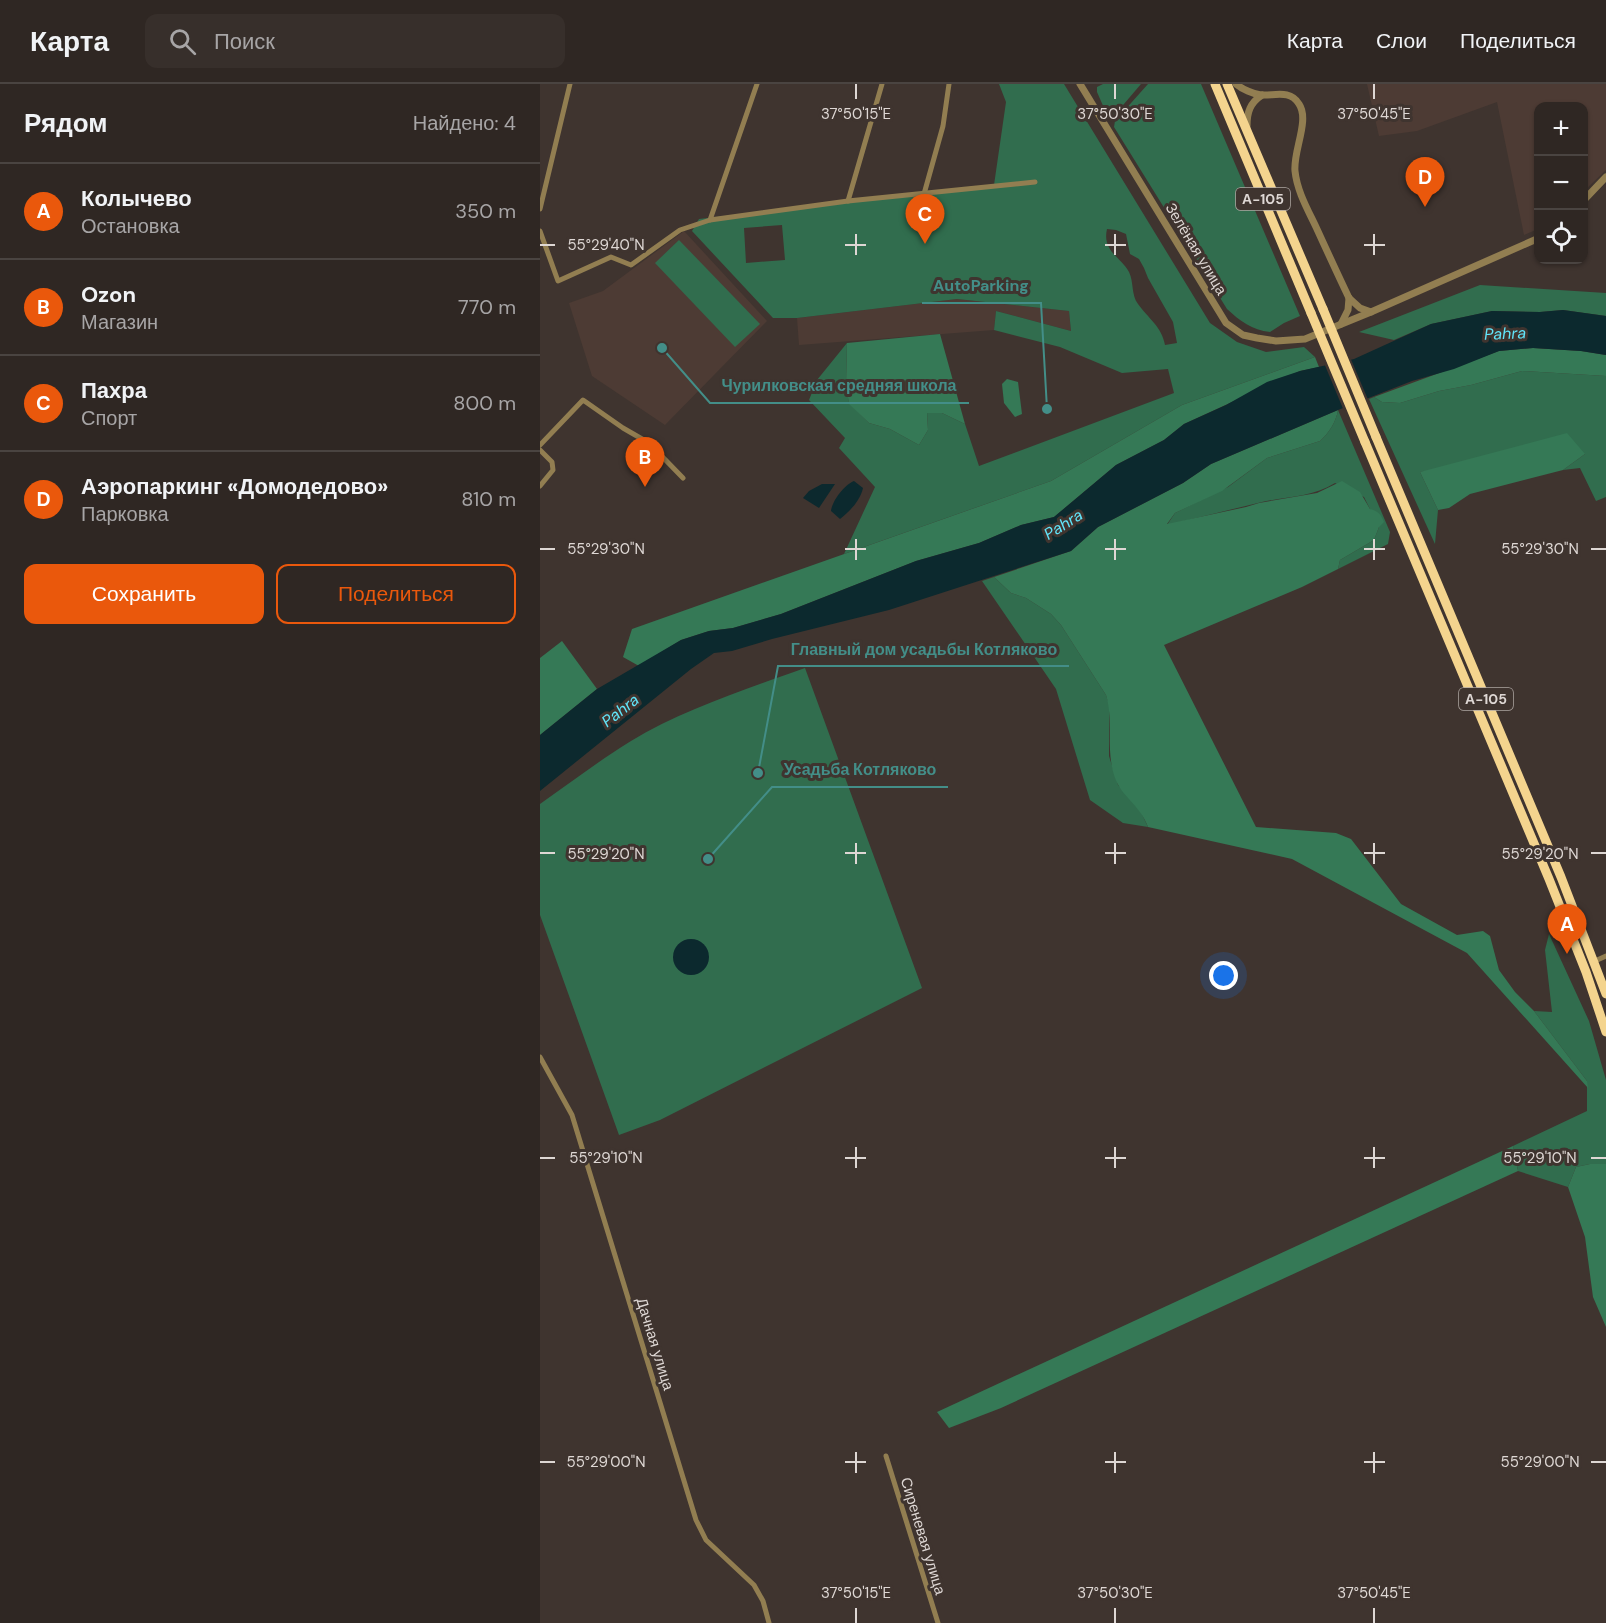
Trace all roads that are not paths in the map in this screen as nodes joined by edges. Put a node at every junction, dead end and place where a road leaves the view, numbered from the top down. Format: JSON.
{"nodes":[{"id":1,"x":570,"y":84,"type":"edge"},
{"id":2,"x":757,"y":84,"type":"edge"},
{"id":3,"x":882,"y":84,"type":"edge"},
{"id":4,"x":950,"y":84,"type":"edge"},
{"id":5,"x":1080,"y":84,"type":"edge"},
{"id":6,"x":1215,"y":84,"type":"edge"},
{"id":7,"x":1227,"y":84,"type":"edge"},
{"id":8,"x":1236,"y":84,"type":"edge"},
{"id":9,"x":1262,"y":95,"type":"junction"},
{"id":10,"x":1248,"y":134,"type":"junction"},
{"id":11,"x":1606,"y":177,"type":"edge"},
{"id":12,"x":1035,"y":182,"type":"dead end"},
{"id":13,"x":924,"y":194,"type":"junction"},
{"id":14,"x":1588,"y":196,"type":"edge"},
{"id":15,"x":848,"y":201,"type":"junction"},
{"id":16,"x":540,"y":209,"type":"edge"},
{"id":17,"x":711,"y":220,"type":"junction"},
{"id":18,"x":540,"y":231,"type":"edge"},
{"id":19,"x":1534,"y":240,"type":"edge"},
{"id":20,"x":1349,"y":298,"type":"junction"},
{"id":21,"x":1371,"y":312,"type":"junction"},
{"id":22,"x":1341,"y":324,"type":"junction"},
{"id":23,"x":540,"y":445,"type":"edge"},
{"id":24,"x":540,"y":450,"type":"edge"},
{"id":25,"x":683,"y":478,"type":"dead end"},
{"id":26,"x":540,"y":486,"type":"edge"},
{"id":27,"x":1606,"y":956,"type":"edge"},
{"id":28,"x":1595,"y":961,"type":"junction"},
{"id":29,"x":1606,"y":994,"type":"edge"},
{"id":30,"x":1606,"y":1032,"type":"edge"},
{"id":31,"x":540,"y":1058,"type":"edge"},
{"id":32,"x":886,"y":1456,"type":"dead end"},
{"id":33,"x":769,"y":1623,"type":"edge"},
{"id":34,"x":938,"y":1623,"type":"edge"}],
"edges":[{"from":1,"to":16,"type":"street"},
{"from":2,"to":17,"type":"street"},
{"from":3,"to":15,"type":"street"},
{"from":4,"to":13,"type":"street"},
{"from":5,"to":22,"type":"street","name":"Зелёная улица"},
{"from":6,"to":30,"type":"highway","number":"А-105","bridge":true},
{"from":7,"to":10,"type":"highway","number":"А-105"},
{"from":8,"to":9,"type":"street"},
{"from":9,"to":10,"type":"street"},
{"from":9,"to":20,"type":"street"},
{"from":10,"to":28,"type":"highway","number":"А-105","bridge":true},
{"from":11,"to":14,"type":"street"},
{"from":12,"to":13,"type":"street"},
{"from":13,"to":15,"type":"street"},
{"from":15,"to":17,"type":"street"},
{"from":17,"to":18,"type":"street"},
{"from":19,"to":21,"type":"street","name":"Зелёная улица"},
{"from":20,"to":21,"type":"street"},
{"from":20,"to":22,"type":"street"},
{"from":21,"to":22,"type":"street","name":"Зелёная улица"},
{"from":23,"to":25,"type":"street"},
{"from":24,"to":26,"type":"street"},
{"from":27,"to":28,"type":"street"},
{"from":28,"to":29,"type":"highway","number":"А-105"},
{"from":31,"to":33,"type":"street","name":"Дачная улица"},
{"from":32,"to":34,"type":"street","name":"Сиреневая улица"}]}
